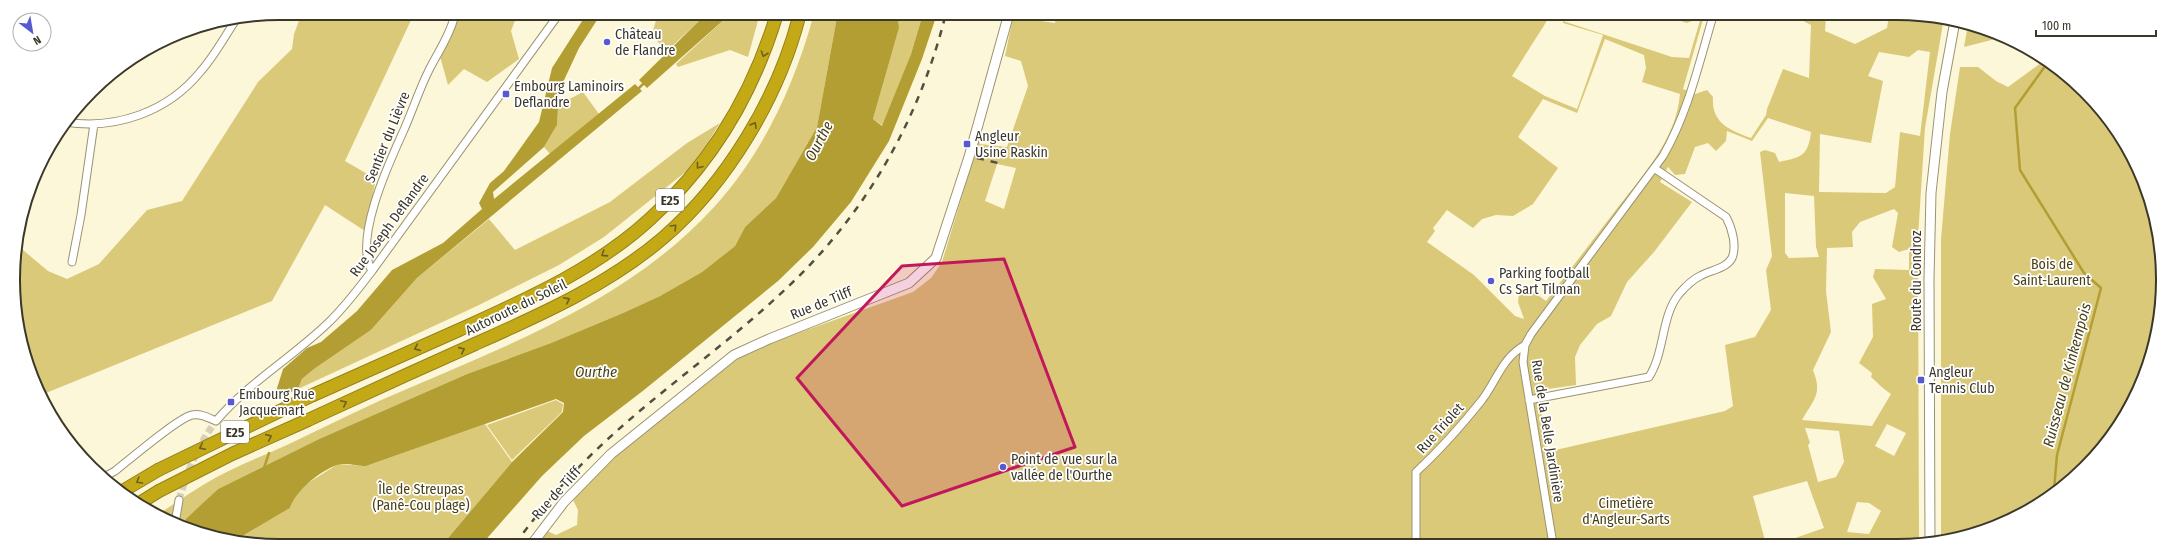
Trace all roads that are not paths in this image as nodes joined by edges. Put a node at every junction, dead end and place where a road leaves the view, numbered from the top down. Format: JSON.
{"nodes":[{"id":1,"x":453,"y":20,"type":"edge"},
{"id":2,"x":555,"y":20,"type":"edge"},
{"id":3,"x":775,"y":20,"type":"edge"},
{"id":4,"x":798,"y":20,"type":"edge"},
{"id":5,"x":1007,"y":20,"type":"edge"},
{"id":6,"x":1712,"y":20,"type":"edge"},
{"id":7,"x":233,"y":24,"type":"edge"},
{"id":8,"x":1954,"y":27,"type":"edge"},
{"id":9,"x":74,"y":123,"type":"edge"},
{"id":10,"x":94,"y":124,"type":"junction"},
{"id":11,"x":1654,"y":168,"type":"junction"},
{"id":12,"x":72,"y":262,"type":"dead end"},
{"id":13,"x":372,"y":271,"type":"junction"},
{"id":14,"x":1525,"y":345,"type":"junction"},
{"id":15,"x":1530,"y":400,"type":"junction"},
{"id":16,"x":108,"y":475,"type":"edge"},
{"id":17,"x":127,"y":489,"type":"edge"},
{"id":18,"x":159,"y":491,"type":"junction"},
{"id":19,"x":144,"y":500,"type":"edge"},
{"id":20,"x":179,"y":500,"type":"tunnel mouth"},
{"id":21,"x":148,"y":503,"type":"edge"},
{"id":22,"x":176,"y":517,"type":"edge"},
{"id":23,"x":1930,"y":537,"type":"edge"},
{"id":24,"x":536,"y":539,"type":"edge"},
{"id":25,"x":1416,"y":539,"type":"edge"},
{"id":26,"x":1552,"y":539,"type":"edge"}],
"edges":[{"from":1,"to":13,"type":"street","name":"Sentier du Lièvre"},
{"from":2,"to":13,"type":"street","name":"Rue Joseph Deflandre"},
{"from":3,"to":17,"type":"highway","name":"Autoroute du Soleil","number":"E25","one_way":true,"bridge":true},
{"from":18,"to":4,"type":"highway","name":"Autoroute du Soleil","number":"E25","one_way":true,"bridge":true},
{"from":5,"to":24,"type":"main road","name":"Rue de Tilff"},
{"from":6,"to":11,"type":"street","name":"Rue de la Belle Jardinière"},
{"from":7,"to":10,"type":"street"},
{"from":8,"to":23,"type":"main road","name":"Route du Condroz"},
{"from":9,"to":10,"type":"street"},
{"from":10,"to":12,"type":"street"},
{"from":11,"to":14,"type":"street","name":"Rue de la Belle Jardinière"},
{"from":11,"to":15,"type":"street"},
{"from":13,"to":16,"type":"street","name":"Rue Joseph Deflandre"},
{"from":14,"to":15,"type":"street","name":"Rue de la Belle Jardinière"},
{"from":14,"to":25,"type":"street","name":"Rue Triolet"},
{"from":15,"to":26,"type":"street","name":"Rue de la Belle Jardinière"},
{"from":18,"to":19,"type":"highway","name":"Autoroute du Soleil","number":"E25"},
{"from":18,"to":21,"type":"highway"},
{"from":20,"to":22,"type":"street"}]}
